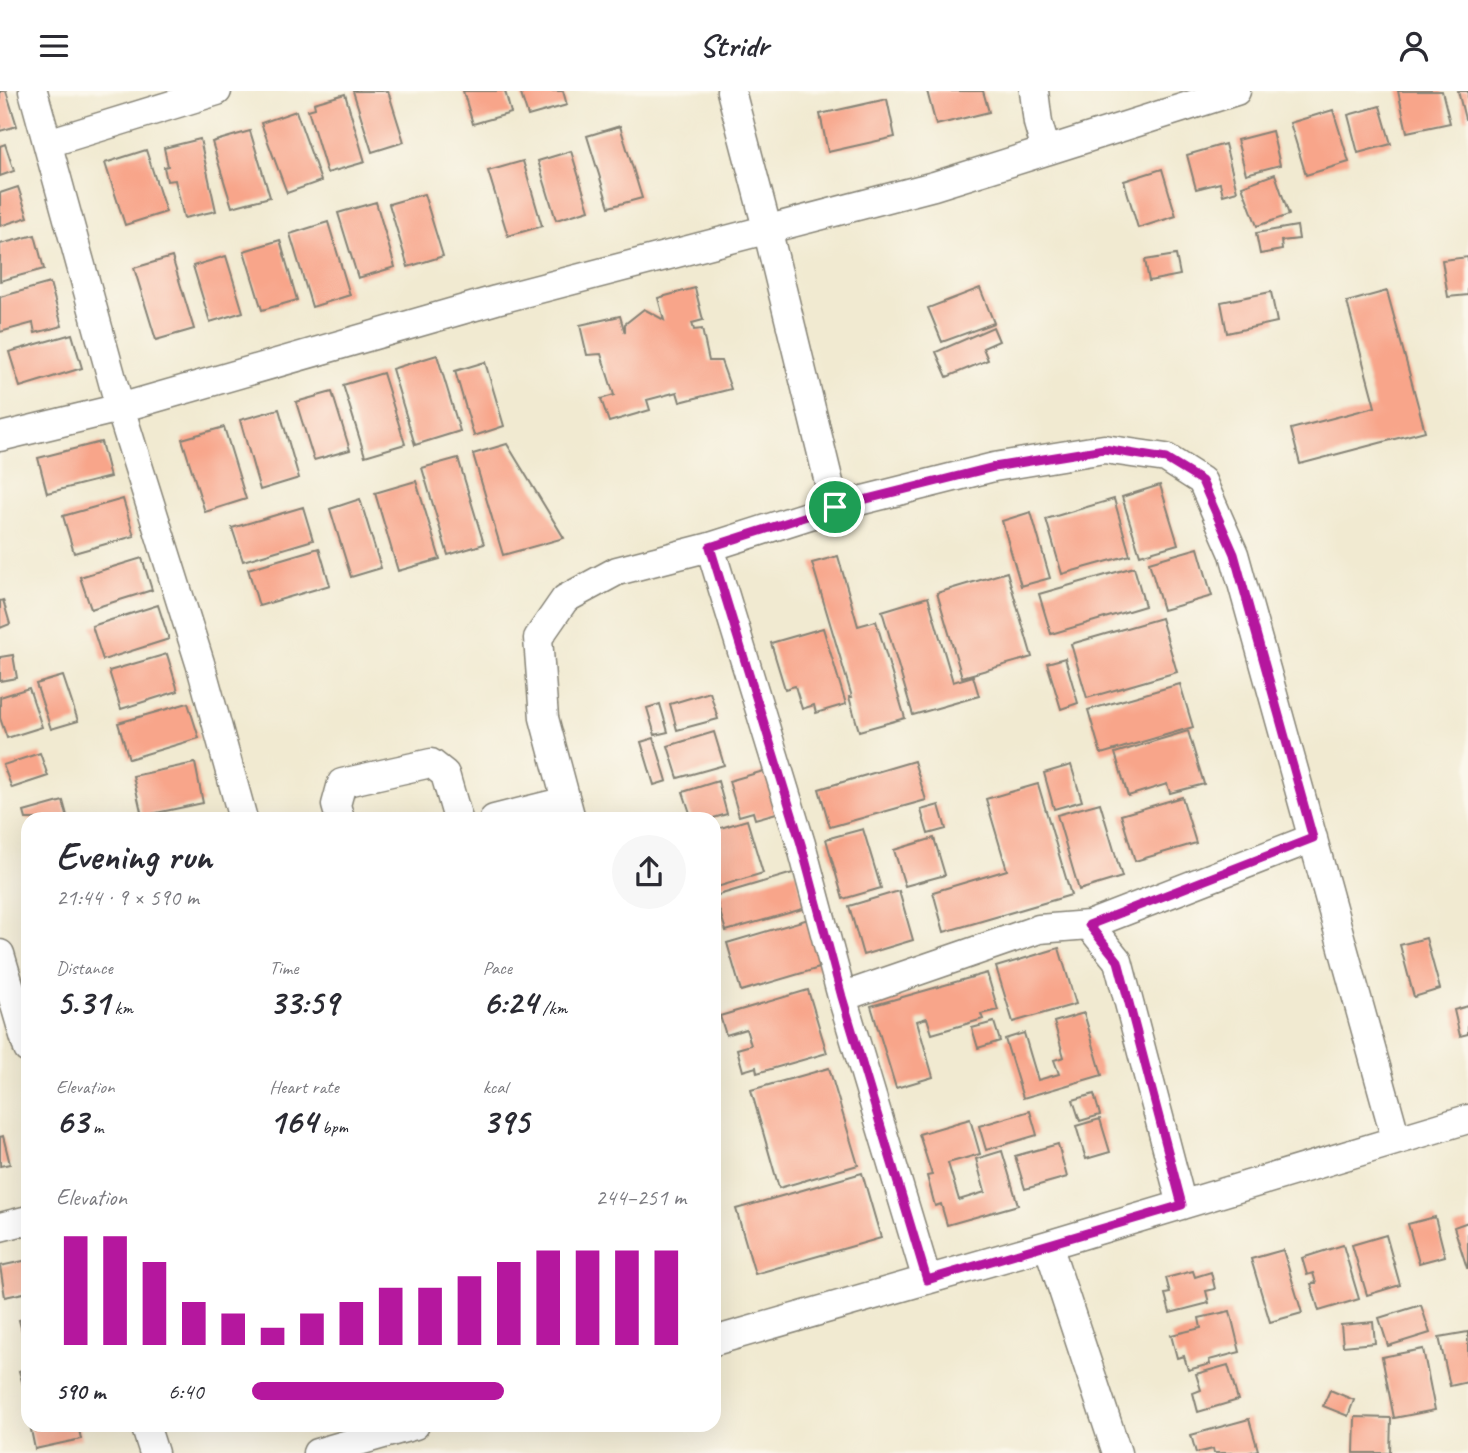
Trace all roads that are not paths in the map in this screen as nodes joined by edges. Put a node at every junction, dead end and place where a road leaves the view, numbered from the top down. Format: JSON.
{"nodes":[{"id":1,"x":33,"y":91,"type":"edge"},
{"id":2,"x":217,"y":91,"type":"edge"},
{"id":3,"x":731,"y":91,"type":"edge"},
{"id":4,"x":1034,"y":91,"type":"edge"},
{"id":5,"x":1236,"y":91,"type":"edge"},
{"id":6,"x":48,"y":143,"type":"junction"},
{"id":7,"x":1046,"y":151,"type":"junction"},
{"id":8,"x":767,"y":228,"type":"junction"},
{"id":9,"x":120,"y":408,"type":"junction"},
{"id":10,"x":0,"y":437,"type":"edge"},
{"id":11,"x":835,"y":507,"type":"junction"},
{"id":12,"x":710,"y":547,"type":"junction"},
{"id":13,"x":568,"y":810,"type":"edge"},
{"id":14,"x":241,"y":812,"type":"edge"},
{"id":15,"x":338,"y":812,"type":"edge"},
{"id":16,"x":456,"y":812,"type":"edge"},
{"id":17,"x":1313,"y":838,"type":"junction"},
{"id":18,"x":1089,"y":925,"type":"junction"},
{"id":19,"x":0,"y":954,"type":"edge"},
{"id":20,"x":842,"y":997,"type":"junction"},
{"id":21,"x":21,"y":1025,"type":"edge"},
{"id":22,"x":1468,"y":1119,"type":"edge"},
{"id":23,"x":1396,"y":1139,"type":"junction"},
{"id":24,"x":1182,"y":1205,"type":"junction"},
{"id":25,"x":21,"y":1222,"type":"edge"},
{"id":26,"x":0,"y":1227,"type":"edge"},
{"id":27,"x":1048,"y":1245,"type":"junction"},
{"id":28,"x":927,"y":1280,"type":"junction"},
{"id":29,"x":721,"y":1337,"type":"edge"},
{"id":30,"x":147,"y":1432,"type":"edge"},
{"id":31,"x":385,"y":1432,"type":"edge"},
{"id":32,"x":154,"y":1453,"type":"edge"},
{"id":33,"x":317,"y":1453,"type":"edge"},
{"id":34,"x":1117,"y":1453,"type":"edge"}],
"edges":[{"from":1,"to":6,"type":"street"},
{"from":2,"to":6,"type":"street"},
{"from":3,"to":8,"type":"street"},
{"from":4,"to":7,"type":"street"},
{"from":5,"to":7,"type":"street"},
{"from":6,"to":9,"type":"street"},
{"from":7,"to":8,"type":"street"},
{"from":8,"to":9,"type":"street"},
{"from":8,"to":11,"type":"street"},
{"from":9,"to":10,"type":"street"},
{"from":9,"to":14,"type":"street"},
{"from":11,"to":12,"type":"street"},
{"from":11,"to":17,"type":"street"},
{"from":12,"to":13,"type":"street"},
{"from":12,"to":20,"type":"street"},
{"from":15,"to":16,"type":"street"},
{"from":17,"to":18,"type":"street"},
{"from":17,"to":23,"type":"street"},
{"from":18,"to":20,"type":"street"},
{"from":18,"to":24,"type":"street"},
{"from":19,"to":21,"type":"street"},
{"from":20,"to":28,"type":"street"},
{"from":22,"to":23,"type":"street"},
{"from":23,"to":24,"type":"street"},
{"from":24,"to":27,"type":"street"},
{"from":25,"to":26,"type":"street"},
{"from":27,"to":28,"type":"street"},
{"from":27,"to":34,"type":"street"},
{"from":28,"to":29,"type":"street"},
{"from":30,"to":32,"type":"street"},
{"from":31,"to":33,"type":"street"}]}
